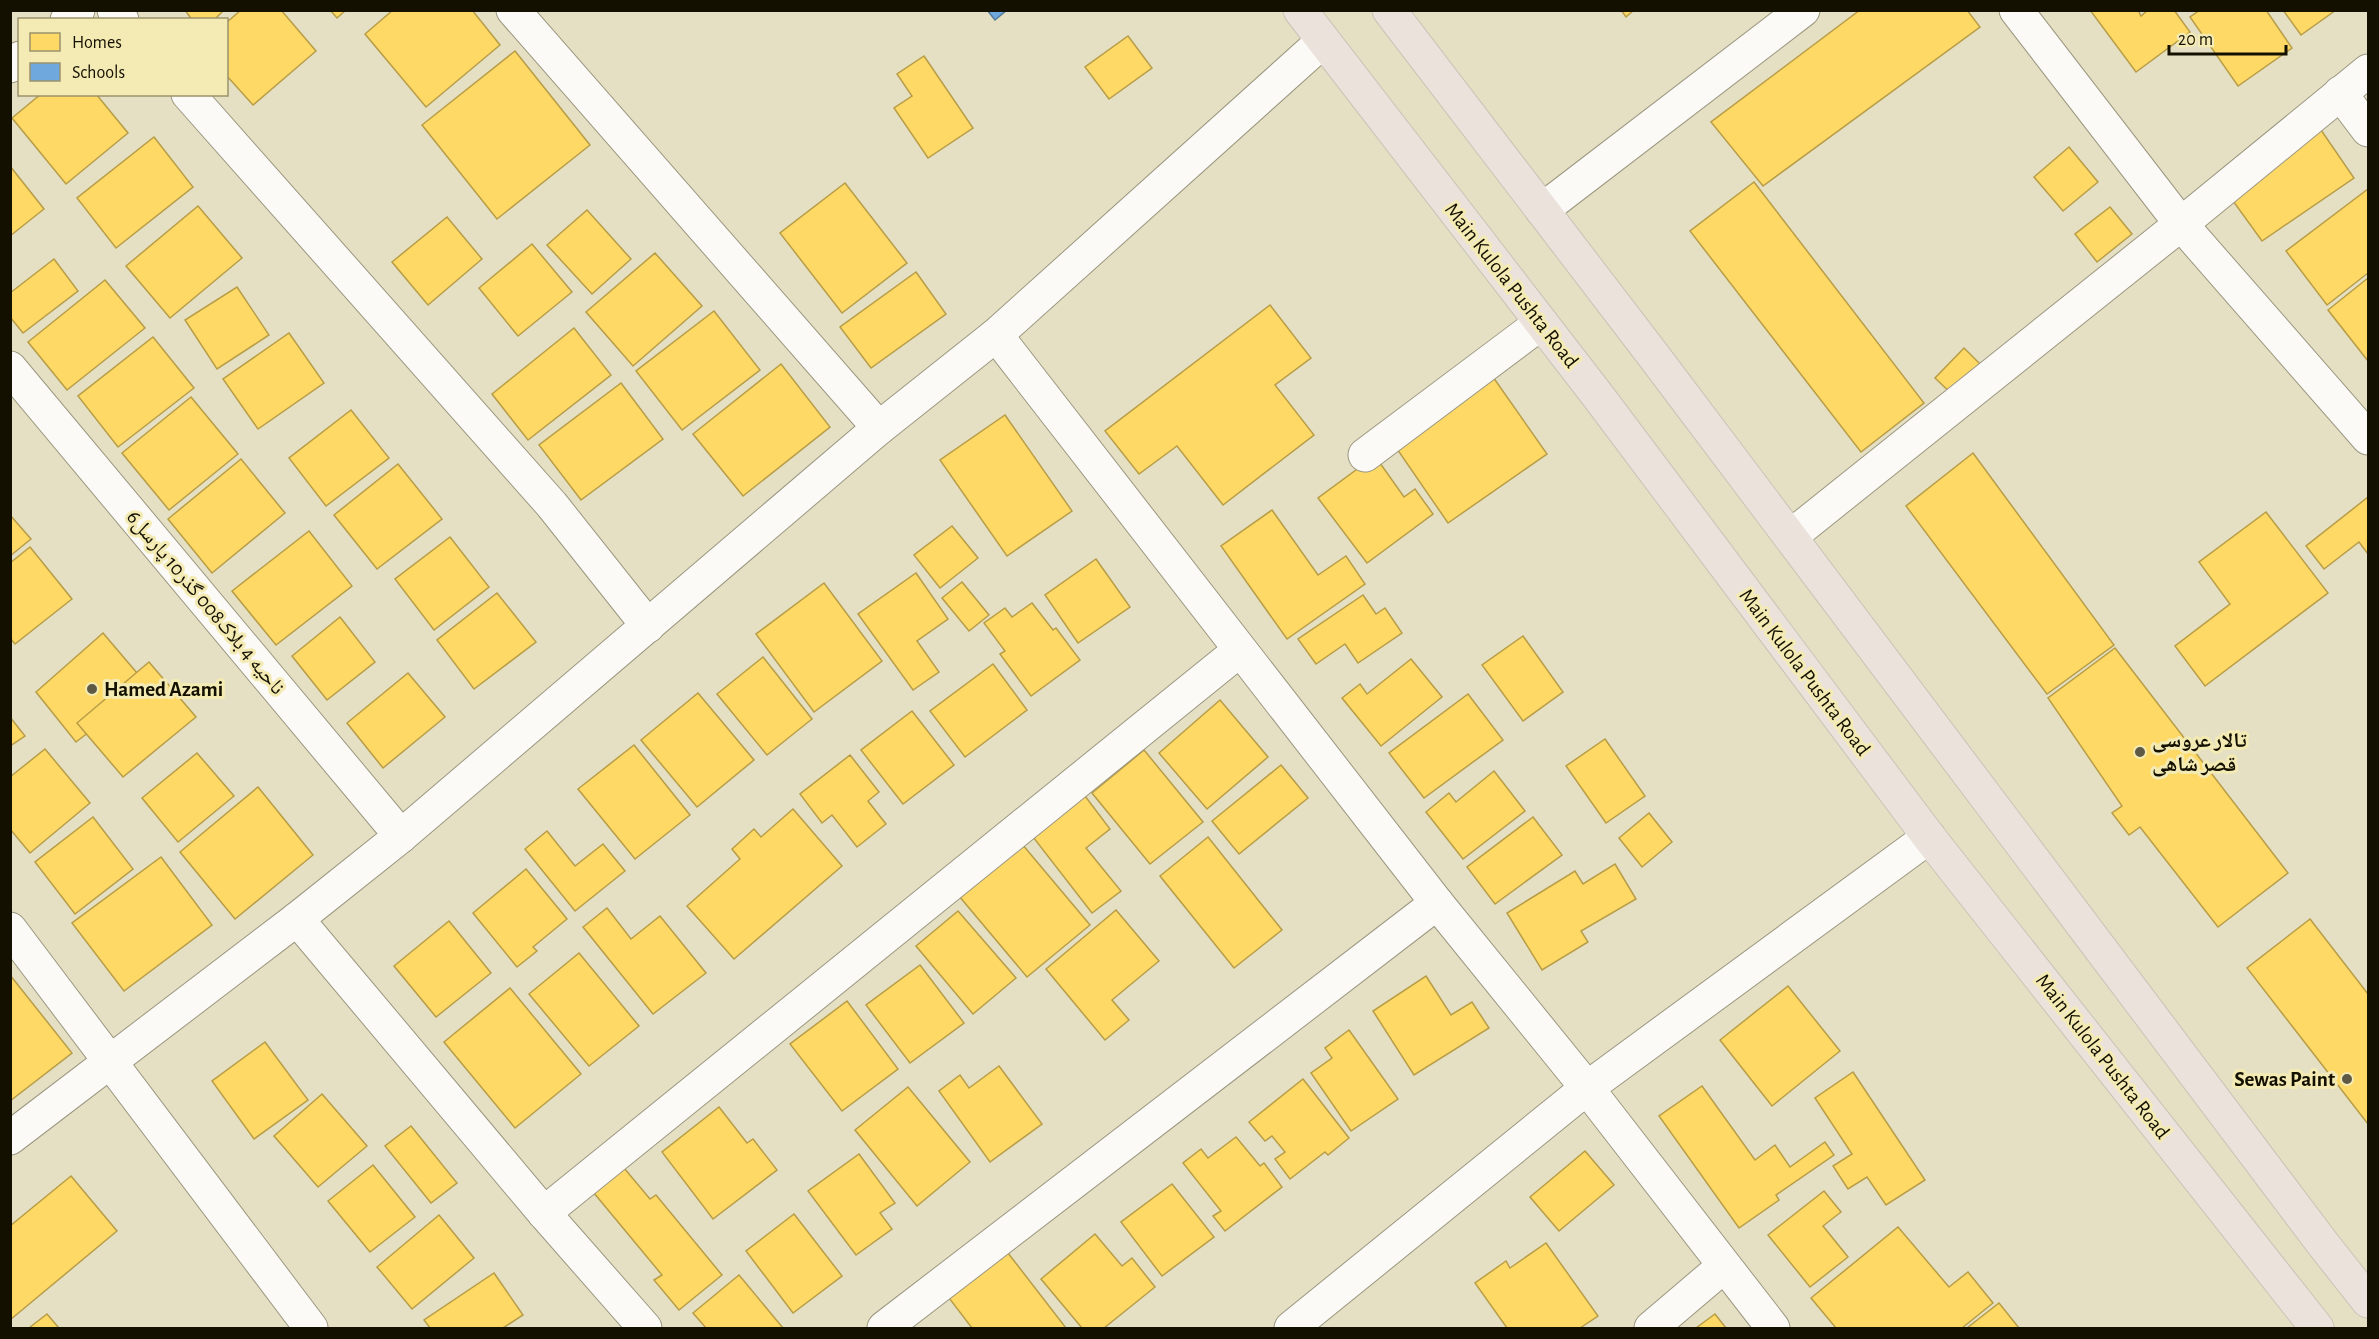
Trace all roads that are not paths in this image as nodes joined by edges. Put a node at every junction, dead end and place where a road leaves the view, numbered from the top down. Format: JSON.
{"nodes":[{"id":1,"x":513,"y":10,"type":"edge"},
{"id":2,"x":1300,"y":10,"type":"edge"},
{"id":3,"x":1389,"y":10,"type":"edge"},
{"id":4,"x":1803,"y":10,"type":"edge"},
{"id":5,"x":2016,"y":10,"type":"edge"},
{"id":6,"x":1323,"y":41,"type":"junction"},
{"id":7,"x":2368,"y":71,"type":"edge"},
{"id":8,"x":2340,"y":93,"type":"junction"},
{"id":9,"x":190,"y":96,"type":"edge"},
{"id":10,"x":2368,"y":130,"type":"edge"},
{"id":11,"x":1542,"y":210,"type":"junction"},
{"id":12,"x":2181,"y":224,"type":"junction"},
{"id":13,"x":1541,"y":323,"type":"junction"},
{"id":14,"x":996,"y":335,"type":"junction"},
{"id":15,"x":10,"y":368,"type":"edge"},
{"id":16,"x":879,"y":428,"type":"junction"},
{"id":17,"x":2368,"y":438,"type":"edge"},
{"id":18,"x":1365,"y":456,"type":"dead end"},
{"id":19,"x":1791,"y":536,"type":"junction"},
{"id":20,"x":648,"y":626,"type":"junction"},
{"id":21,"x":1240,"y":650,"type":"junction"},
{"id":22,"x":401,"y":836,"type":"junction"},
{"id":23,"x":1929,"y":837,"type":"junction"},
{"id":24,"x":1437,"y":903,"type":"junction"},
{"id":25,"x":297,"y":919,"type":"junction"},
{"id":26,"x":10,"y":928,"type":"edge"},
{"id":27,"x":111,"y":1062,"type":"junction"},
{"id":28,"x":1587,"y":1088,"type":"junction"},
{"id":29,"x":10,"y":1138,"type":"edge"},
{"id":30,"x":544,"y":1213,"type":"junction"},
{"id":31,"x":1724,"y":1266,"type":"junction"},
{"id":32,"x":2368,"y":1301,"type":"edge"},
{"id":33,"x":312,"y":1329,"type":"edge"},
{"id":34,"x":645,"y":1329,"type":"edge"},
{"id":35,"x":884,"y":1329,"type":"edge"},
{"id":36,"x":1291,"y":1329,"type":"edge"},
{"id":37,"x":1651,"y":1329,"type":"edge"},
{"id":38,"x":1773,"y":1329,"type":"edge"},
{"id":39,"x":2317,"y":1329,"type":"edge"}],
"edges":[{"from":1,"to":16,"type":"street"},
{"from":2,"to":6,"type":"main road","name":"Main Kulola Pushta Road"},
{"from":3,"to":11,"type":"main road"},
{"from":4,"to":11,"type":"street"},
{"from":5,"to":12,"type":"street"},
{"from":6,"to":13,"type":"main road","name":"Main Kulola Pushta Road"},
{"from":6,"to":14,"type":"street"},
{"from":7,"to":8,"type":"street"},
{"from":8,"to":10,"type":"street"},
{"from":8,"to":12,"type":"street"},
{"from":9,"to":20,"type":"street"},
{"from":11,"to":19,"type":"main road"},
{"from":12,"to":17,"type":"street"},
{"from":12,"to":19,"type":"street"},
{"from":13,"to":18,"type":"street"},
{"from":13,"to":23,"type":"main road","name":"Main Kulola Pushta Road"},
{"from":14,"to":16,"type":"street"},
{"from":14,"to":21,"type":"street"},
{"from":15,"to":22,"type":"street","name":"ناحیه 4 بلاک008 گذر10 پارسل6"},
{"from":16,"to":20,"type":"street"},
{"from":19,"to":32,"type":"main road"},
{"from":20,"to":22,"type":"street"},
{"from":21,"to":24,"type":"street"},
{"from":21,"to":30,"type":"street"},
{"from":22,"to":25,"type":"street"},
{"from":23,"to":28,"type":"street"},
{"from":23,"to":39,"type":"main road","name":"Main Kulola Pushta Road"},
{"from":24,"to":28,"type":"street"},
{"from":24,"to":35,"type":"street"},
{"from":25,"to":27,"type":"street"},
{"from":25,"to":30,"type":"street"},
{"from":26,"to":27,"type":"street"},
{"from":27,"to":29,"type":"street"},
{"from":27,"to":33,"type":"street"},
{"from":28,"to":31,"type":"street"},
{"from":28,"to":36,"type":"street"},
{"from":30,"to":34,"type":"street"},
{"from":31,"to":37,"type":"street"},
{"from":31,"to":38,"type":"street"}]}
